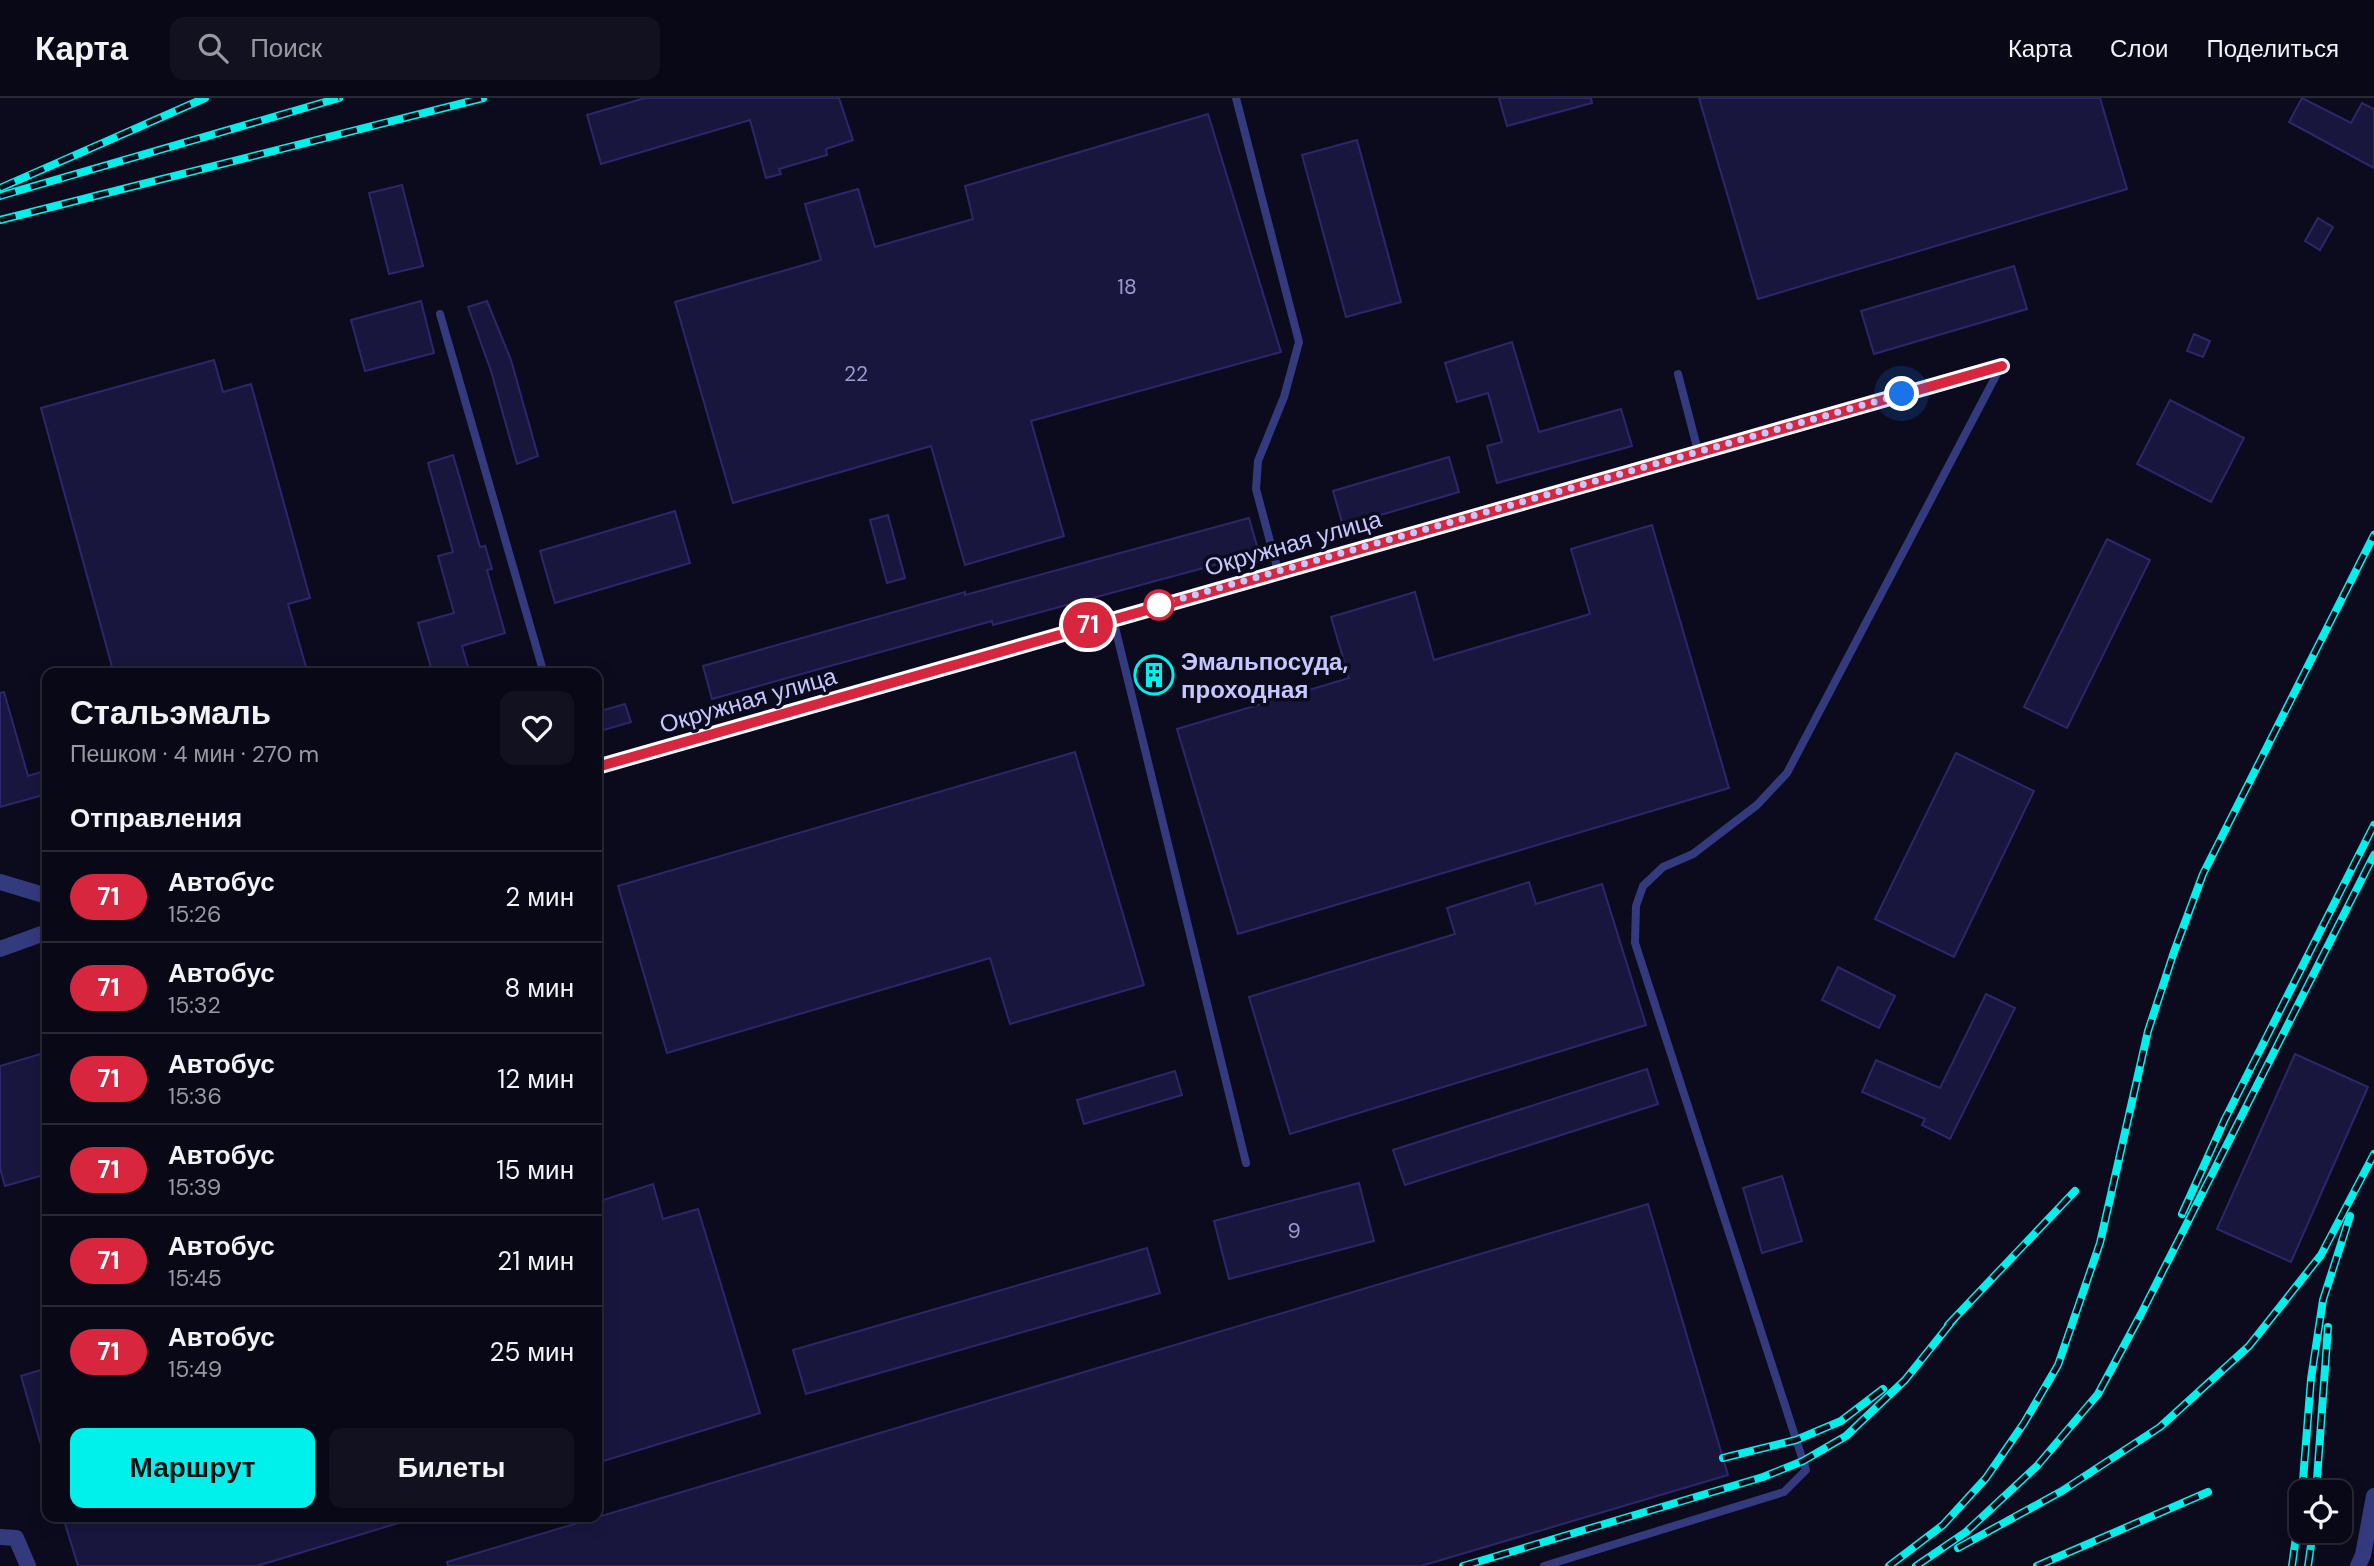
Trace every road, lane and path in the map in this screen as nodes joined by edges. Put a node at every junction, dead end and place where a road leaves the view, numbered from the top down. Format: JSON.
{"nodes":[{"id":1,"x":1236,"y":98,"type":"edge"},
{"id":2,"x":440,"y":314,"type":"dead end"},
{"id":3,"x":2002,"y":366,"type":"joint"},
{"id":4,"x":1678,"y":374,"type":"dead end"},
{"id":5,"x":1698,"y":451,"type":"junction"},
{"id":6,"x":1278,"y":571,"type":"junction"},
{"id":7,"x":1113,"y":618,"type":"junction"},
{"id":8,"x":542,"y":668,"type":"edge"},
{"id":9,"x":602,"y":766,"type":"edge"},
{"id":10,"x":0,"y":882,"type":"edge"},
{"id":11,"x":42,"y":895,"type":"edge"},
{"id":12,"x":42,"y":934,"type":"edge"},
{"id":13,"x":0,"y":949,"type":"edge"},
{"id":14,"x":1246,"y":1163,"type":"dead end"},
{"id":15,"x":2374,"y":1496,"type":"edge"},
{"id":16,"x":0,"y":1536,"type":"edge"},
{"id":17,"x":28,"y":1566,"type":"edge"},
{"id":18,"x":1544,"y":1566,"type":"edge"},
{"id":19,"x":2358,"y":1566,"type":"edge"}],
"edges":[{"from":1,"to":6,"type":"lane"},
{"from":2,"to":8,"type":"lane"},
{"from":3,"to":5,"type":"street","name":"Окружная улица"},
{"from":3,"to":18,"type":"lane"},
{"from":4,"to":5,"type":"lane"},
{"from":5,"to":6,"type":"street","name":"Окружная улица"},
{"from":6,"to":7,"type":"street","name":"Окружная улица"},
{"from":7,"to":9,"type":"street","name":"Окружная улица"},
{"from":7,"to":14,"type":"lane"},
{"from":10,"to":11,"type":"street"},
{"from":12,"to":13,"type":"street"},
{"from":15,"to":19,"type":"street"},
{"from":16,"to":17,"type":"street"}]}
